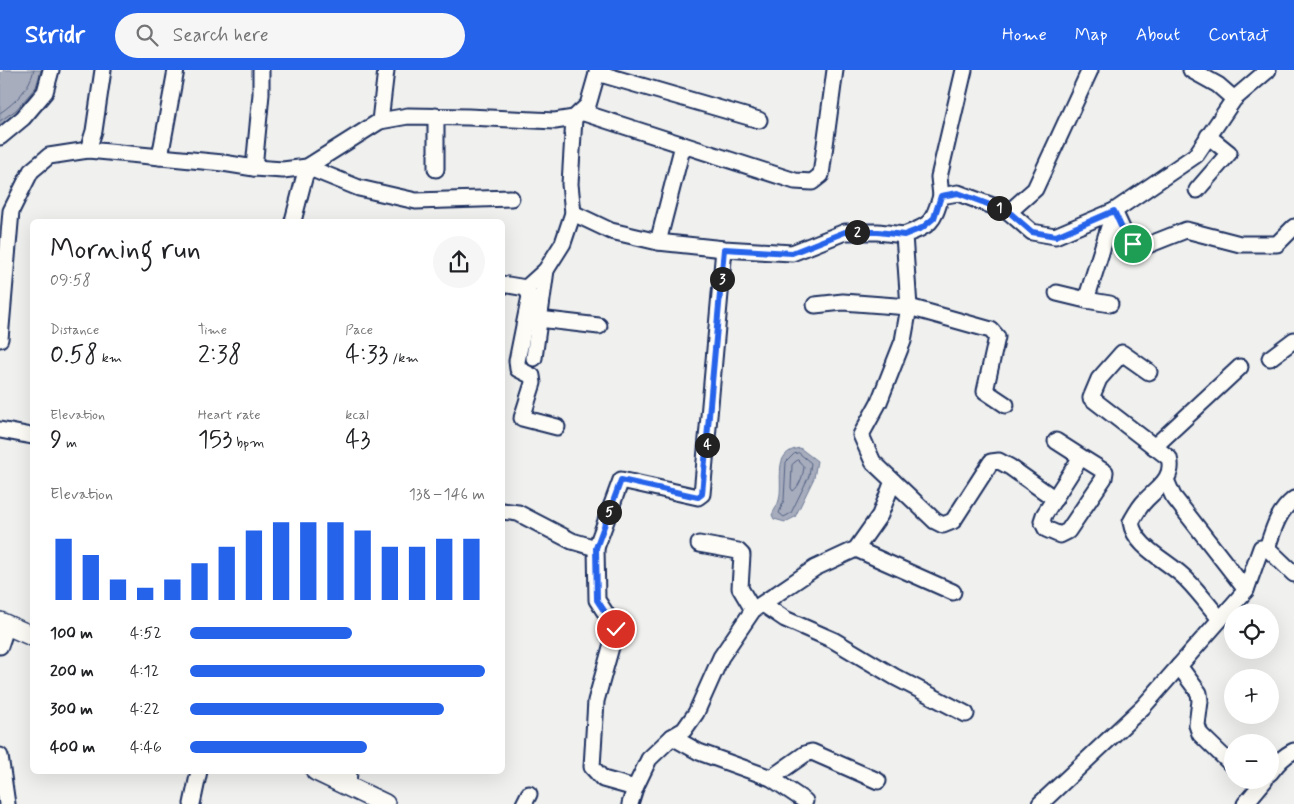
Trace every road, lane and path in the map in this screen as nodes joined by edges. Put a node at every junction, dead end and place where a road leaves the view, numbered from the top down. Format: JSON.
{"nodes":[{"id":1,"x":51,"y":70,"type":"edge"},
{"id":2,"x":103,"y":70,"type":"edge"},
{"id":3,"x":176,"y":70,"type":"edge"},
{"id":4,"x":260,"y":70,"type":"edge"},
{"id":5,"x":386,"y":70,"type":"edge"},
{"id":6,"x":836,"y":70,"type":"edge"},
{"id":7,"x":964,"y":70,"type":"edge"},
{"id":8,"x":1090,"y":70,"type":"edge"},
{"id":9,"x":1191,"y":70,"type":"edge"},
{"id":10,"x":1268,"y":70,"type":"edge"},
{"id":11,"x":598,"y":72,"type":"edge"},
{"id":12,"x":1234,"y":99,"type":"junction"},
{"id":13,"x":578,"y":115,"type":"junction"},
{"id":14,"x":436,"y":116,"type":"junction"},
{"id":15,"x":759,"y":120,"type":"dead end"},
{"id":16,"x":380,"y":122,"type":"junction"},
{"id":17,"x":1208,"y":136,"type":"junction"},
{"id":18,"x":0,"y":137,"type":"edge"},
{"id":19,"x":682,"y":145,"type":"junction"},
{"id":20,"x":88,"y":150,"type":"junction"},
{"id":21,"x":160,"y":157,"type":"junction"},
{"id":22,"x":308,"y":167,"type":"junction"},
{"id":23,"x":254,"y":168,"type":"junction"},
{"id":24,"x":436,"y":169,"type":"dead end"},
{"id":25,"x":1197,"y":190,"type":"dead end"},
{"id":26,"x":941,"y":196,"type":"junction"},
{"id":27,"x":511,"y":198,"type":"dead end"},
{"id":28,"x":1114,"y":211,"type":"junction"},
{"id":29,"x":1009,"y":212,"type":"junction"},
{"id":30,"x":573,"y":213,"type":"junction"},
{"id":31,"x":294,"y":219,"type":"edge"},
{"id":32,"x":1294,"y":227,"type":"edge"},
{"id":33,"x":904,"y":235,"type":"junction"},
{"id":34,"x":658,"y":242,"type":"junction"},
{"id":35,"x":724,"y":249,"type":"junction"},
{"id":36,"x":546,"y":270,"type":"junction"},
{"id":37,"x":505,"y":284,"type":"edge"},
{"id":38,"x":526,"y":288,"type":"junction"},
{"id":39,"x":1057,"y":293,"type":"dead end"},
{"id":40,"x":1086,"y":300,"type":"junction"},
{"id":41,"x":1110,"y":304,"type":"dead end"},
{"id":42,"x":815,"y":305,"type":"dead end"},
{"id":43,"x":909,"y":307,"type":"junction"},
{"id":44,"x":539,"y":319,"type":"junction"},
{"id":45,"x":599,"y":326,"type":"dead end"},
{"id":46,"x":0,"y":339,"type":"edge"},
{"id":47,"x":1294,"y":340,"type":"edge"},
{"id":48,"x":534,"y":358,"type":"dead end"},
{"id":49,"x":1270,"y":358,"type":"dead end"},
{"id":50,"x":1240,"y":367,"type":"dead end"},
{"id":51,"x":1149,"y":372,"type":"dead end"},
{"id":52,"x":1006,"y":405,"type":"dead end"},
{"id":53,"x":557,"y":426,"type":"dead end"},
{"id":54,"x":0,"y":430,"type":"edge"},
{"id":55,"x":30,"y":436,"type":"edge"},
{"id":56,"x":1056,"y":441,"type":"dead end"},
{"id":57,"x":1154,"y":447,"type":"junction"},
{"id":58,"x":1081,"y":457,"type":"junction"},
{"id":59,"x":1166,"y":480,"type":"junction"},
{"id":60,"x":893,"y":481,"type":"junction"},
{"id":61,"x":1055,"y":499,"type":"junction"},
{"id":62,"x":1294,"y":499,"type":"edge"},
{"id":63,"x":505,"y":511,"type":"edge"},
{"id":64,"x":699,"y":544,"type":"dead end"},
{"id":65,"x":596,"y":548,"type":"junction"},
{"id":66,"x":1267,"y":548,"type":"junction"},
{"id":67,"x":856,"y":549,"type":"junction"},
{"id":68,"x":1294,"y":574,"type":"edge"},
{"id":69,"x":1246,"y":590,"type":"junction"},
{"id":70,"x":953,"y":592,"type":"dead end"},
{"id":71,"x":758,"y":607,"type":"junction"},
{"id":72,"x":1220,"y":620,"type":"junction"},
{"id":73,"x":4,"y":623,"type":"edge"},
{"id":74,"x":30,"y":635,"type":"edge"},
{"id":75,"x":0,"y":646,"type":"edge"},
{"id":76,"x":1179,"y":666,"type":"junction"},
{"id":77,"x":966,"y":714,"type":"dead end"},
{"id":78,"x":672,"y":737,"type":"junction"},
{"id":79,"x":1294,"y":751,"type":"edge"},
{"id":80,"x":0,"y":756,"type":"edge"},
{"id":81,"x":1224,"y":757,"type":"edge"},
{"id":82,"x":1279,"y":761,"type":"edge"},
{"id":83,"x":197,"y":774,"type":"edge"},
{"id":84,"x":328,"y":774,"type":"edge"},
{"id":85,"x":771,"y":778,"type":"junction"},
{"id":86,"x":348,"y":779,"type":"edge"},
{"id":87,"x":878,"y":781,"type":"dead end"},
{"id":88,"x":635,"y":788,"type":"junction"},
{"id":89,"x":1254,"y":789,"type":"edge"},
{"id":90,"x":806,"y":801,"type":"dead end"},
{"id":91,"x":6,"y":804,"type":"edge"},
{"id":92,"x":192,"y":804,"type":"edge"},
{"id":93,"x":385,"y":804,"type":"edge"},
{"id":94,"x":630,"y":804,"type":"edge"},
{"id":95,"x":1040,"y":804,"type":"edge"},
{"id":96,"x":1245,"y":804,"type":"edge"}],
"edges":[{"from":1,"to":18,"type":"street"},
{"from":2,"to":20,"type":"street"},
{"from":3,"to":21,"type":"street"},
{"from":4,"to":23,"type":"street"},
{"from":5,"to":16,"type":"street"},
{"from":6,"to":19,"type":"street"},
{"from":7,"to":26,"type":"street"},
{"from":8,"to":29,"type":"street"},
{"from":9,"to":12,"type":"street"},
{"from":10,"to":12,"type":"street"},
{"from":11,"to":13,"type":"street"},
{"from":11,"to":15,"type":"street"},
{"from":12,"to":17,"type":"street"},
{"from":13,"to":14,"type":"street"},
{"from":13,"to":19,"type":"street"},
{"from":13,"to":30,"type":"street"},
{"from":14,"to":16,"type":"street"},
{"from":14,"to":24,"type":"street"},
{"from":16,"to":22,"type":"street"},
{"from":17,"to":25,"type":"street"},
{"from":17,"to":28,"type":"street"},
{"from":19,"to":34,"type":"street"},
{"from":20,"to":21,"type":"street"},
{"from":20,"to":46,"type":"street"},
{"from":21,"to":23,"type":"street"},
{"from":22,"to":23,"type":"street"},
{"from":22,"to":27,"type":"street"},
{"from":22,"to":31,"type":"street"},
{"from":26,"to":29,"type":"street"},
{"from":26,"to":33,"type":"street"},
{"from":28,"to":29,"type":"street"},
{"from":28,"to":32,"type":"street"},
{"from":28,"to":40,"type":"street"},
{"from":30,"to":34,"type":"street"},
{"from":30,"to":36,"type":"street"},
{"from":33,"to":35,"type":"street"},
{"from":33,"to":43,"type":"street"},
{"from":34,"to":35,"type":"street"},
{"from":35,"to":65,"type":"street"},
{"from":36,"to":38,"type":"street"},
{"from":36,"to":44,"type":"street"},
{"from":37,"to":38,"type":"street"},
{"from":38,"to":53,"type":"street"},
{"from":39,"to":40,"type":"street"},
{"from":40,"to":41,"type":"street"},
{"from":42,"to":43,"type":"street"},
{"from":43,"to":52,"type":"street"},
{"from":43,"to":60,"type":"street"},
{"from":44,"to":45,"type":"street"},
{"from":44,"to":48,"type":"street"},
{"from":47,"to":49,"type":"street"},
{"from":50,"to":57,"type":"street"},
{"from":51,"to":57,"type":"street"},
{"from":54,"to":55,"type":"street"},
{"from":56,"to":58,"type":"street"},
{"from":57,"to":59,"type":"street"},
{"from":58,"to":61,"type":"street"},
{"from":58,"to":61,"type":"street"},
{"from":59,"to":69,"type":"street"},
{"from":59,"to":72,"type":"street"},
{"from":60,"to":61,"type":"street"},
{"from":60,"to":67,"type":"street"},
{"from":62,"to":66,"type":"street"},
{"from":63,"to":65,"type":"street"},
{"from":64,"to":71,"type":"street"},
{"from":65,"to":88,"type":"street"},
{"from":66,"to":68,"type":"street"},
{"from":66,"to":69,"type":"street"},
{"from":67,"to":70,"type":"street"},
{"from":67,"to":71,"type":"street"},
{"from":69,"to":72,"type":"street"},
{"from":71,"to":77,"type":"street"},
{"from":71,"to":78,"type":"street"},
{"from":72,"to":76,"type":"street"},
{"from":73,"to":74,"type":"main road"},
{"from":73,"to":75,"type":"street"},
{"from":76,"to":81,"type":"street"},
{"from":76,"to":95,"type":"street"},
{"from":78,"to":85,"type":"street"},
{"from":78,"to":88,"type":"street"},
{"from":79,"to":82,"type":"street"},
{"from":80,"to":91,"type":"street"},
{"from":83,"to":92,"type":"street"},
{"from":84,"to":86,"type":"main road"},
{"from":85,"to":87,"type":"street"},
{"from":85,"to":90,"type":"street"},
{"from":86,"to":93,"type":"main road"},
{"from":88,"to":94,"type":"street"},
{"from":89,"to":96,"type":"street"}]}
